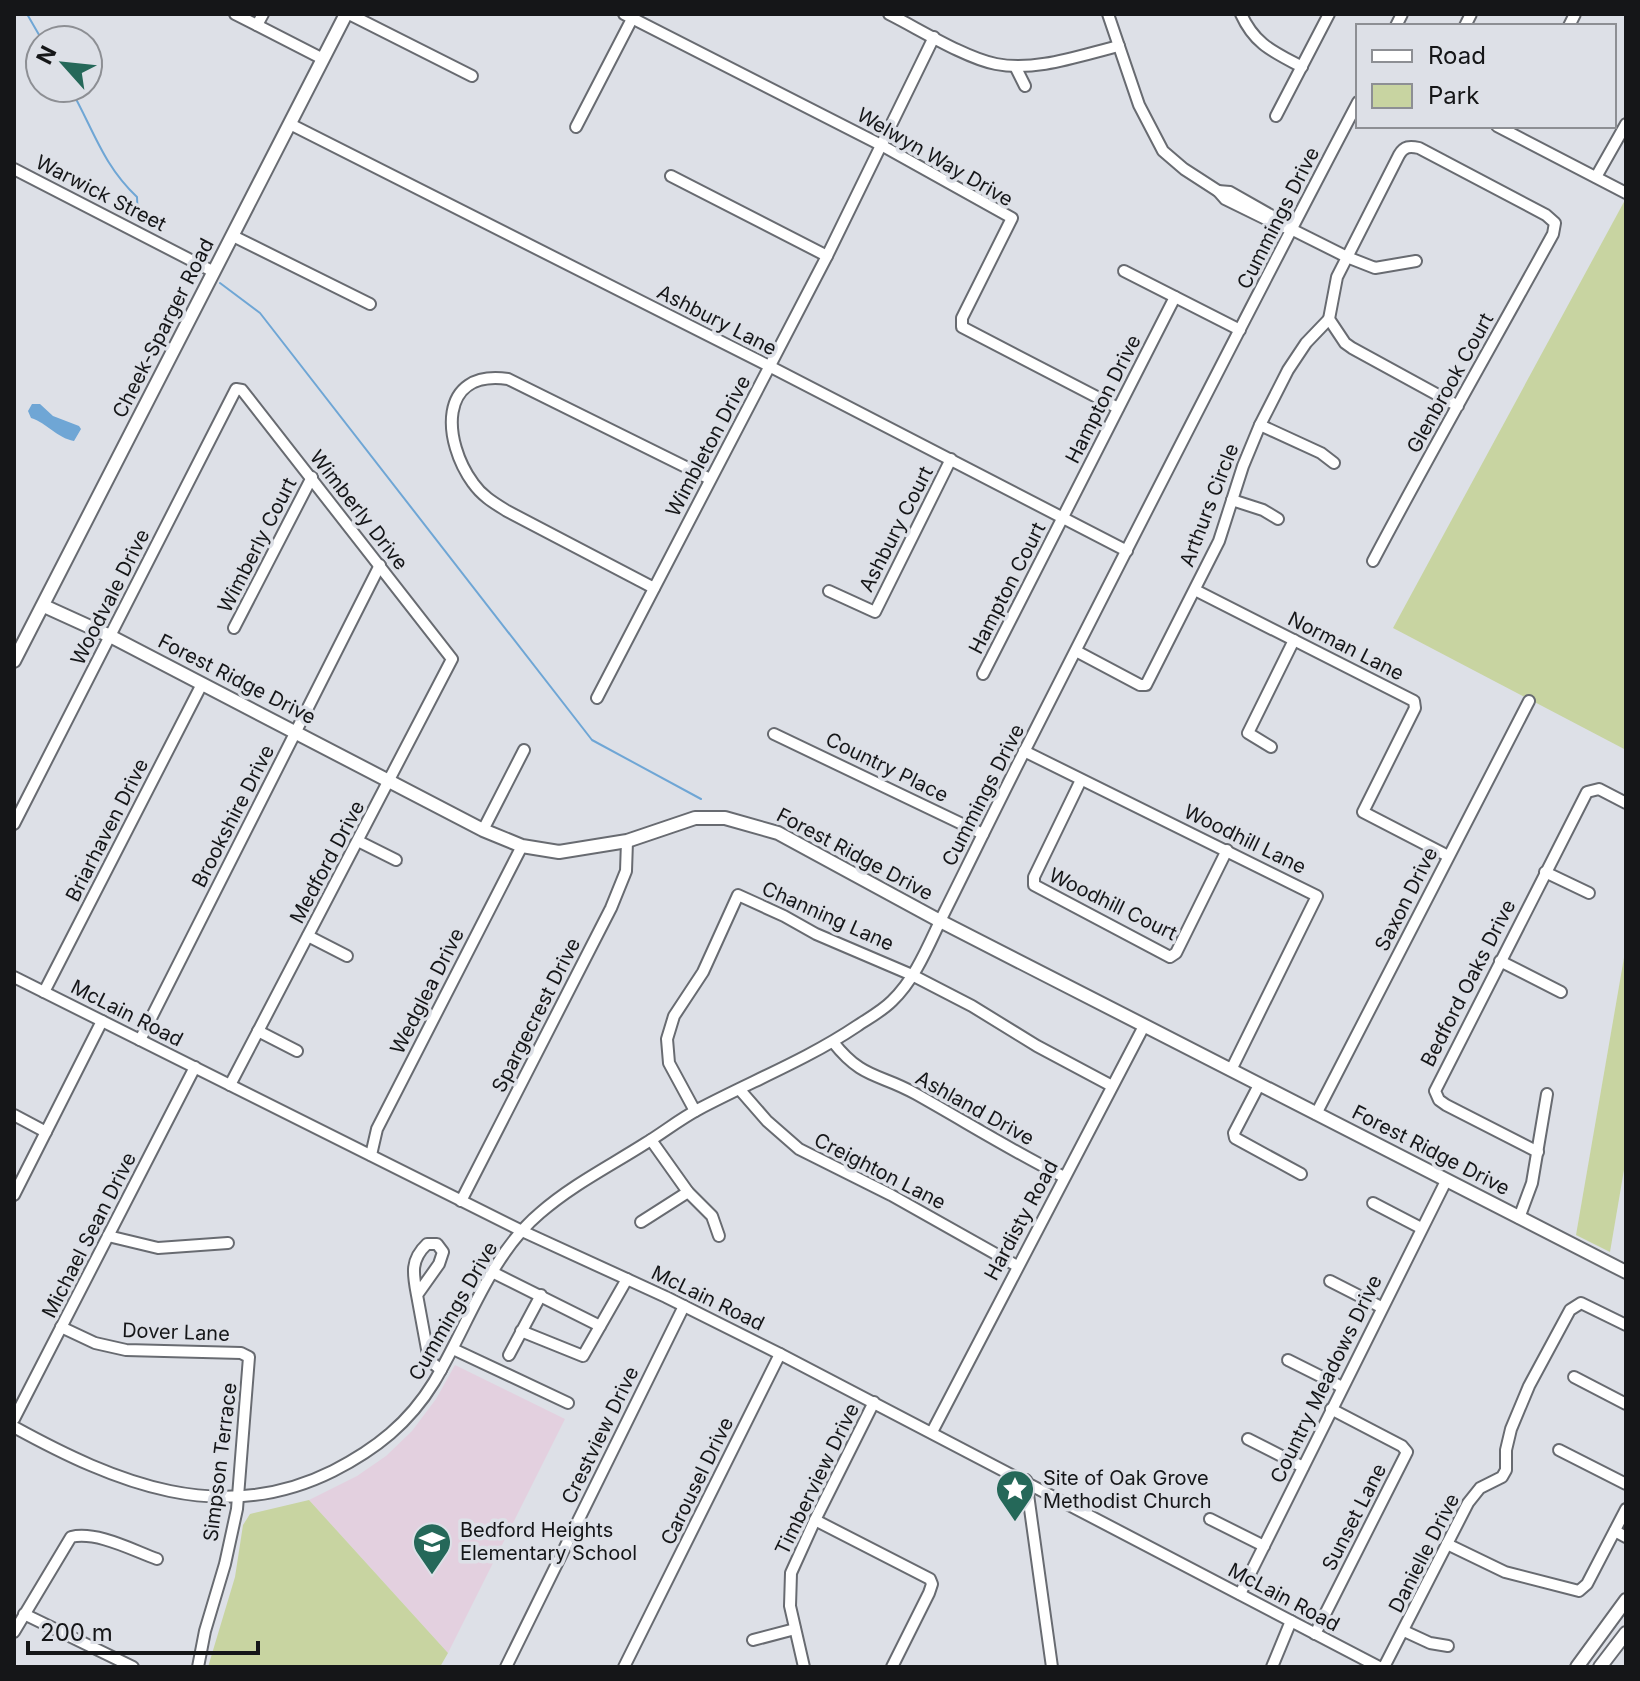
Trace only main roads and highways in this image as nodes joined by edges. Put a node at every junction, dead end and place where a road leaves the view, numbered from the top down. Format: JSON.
{"nodes":[{"id":1,"x":348,"y":14,"type":"edge"},
{"id":2,"x":44,"y":606,"type":"junction"},
{"id":3,"x":14,"y":661,"type":"edge"},
{"id":4,"x":1626,"y":1272,"type":"edge"},
{"id":5,"x":1626,"y":1600,"type":"edge"},
{"id":6,"x":1626,"y":1633,"type":"edge"},
{"id":7,"x":1577,"y":1667,"type":"edge"},
{"id":8,"x":1600,"y":1667,"type":"edge"}],
"edges":[{"from":1,"to":2,"type":"main road","name":"Cheek-Sparger Road"},
{"from":2,"to":3,"type":"main road","name":"Cheek-Sparger Road"},
{"from":2,"to":4,"type":"main road","name":"Forest Ridge Drive"},
{"from":5,"to":7,"type":"main road"},
{"from":6,"to":8,"type":"main road"}]}
